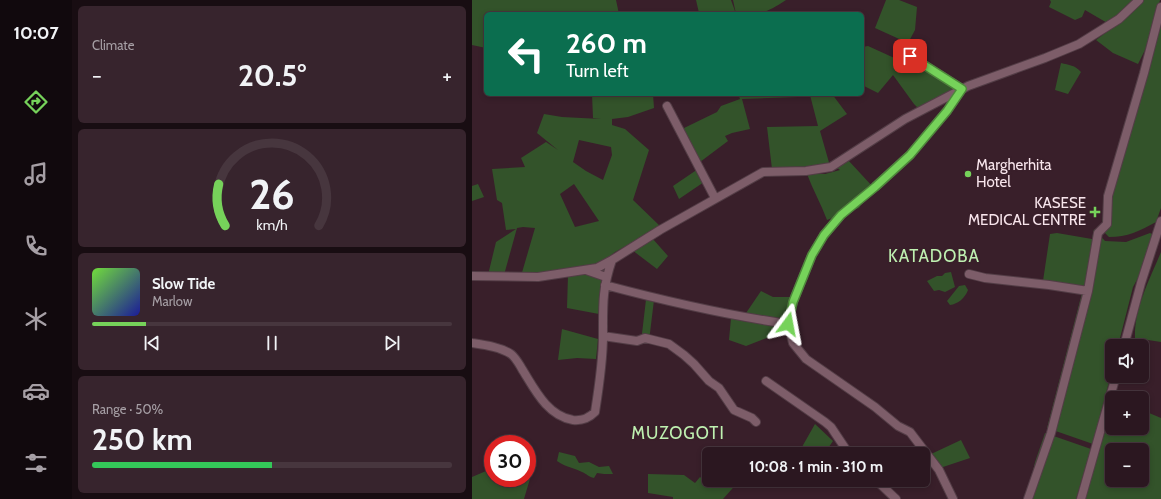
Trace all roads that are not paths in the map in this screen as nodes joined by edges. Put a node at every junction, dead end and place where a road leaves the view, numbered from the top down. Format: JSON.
{"nodes":[{"id":1,"x":1139,"y":0,"type":"edge"},
{"id":2,"x":1161,"y":7,"type":"edge"},
{"id":3,"x":910,"y":56,"type":"dead end"},
{"id":4,"x":962,"y":89,"type":"junction"},
{"id":5,"x":667,"y":106,"type":"dead end"},
{"id":6,"x":715,"y":198,"type":"junction"},
{"id":7,"x":1161,"y":221,"type":"edge"},
{"id":8,"x":612,"y":260,"type":"junction"},
{"id":9,"x":585,"y":270,"type":"junction"},
{"id":10,"x":969,"y":274,"type":"dead end"},
{"id":11,"x":472,"y":276,"type":"edge"},
{"id":12,"x":605,"y":281,"type":"junction"},
{"id":13,"x":1088,"y":291,"type":"junction"},
{"id":14,"x":788,"y":324,"type":"junction"},
{"id":15,"x":603,"y":336,"type":"junction"},
{"id":16,"x":1126,"y":339,"type":"edge"},
{"id":17,"x":472,"y":343,"type":"edge"},
{"id":18,"x":766,"y":381,"type":"dead end"},
{"id":19,"x":1114,"y":383,"type":"edge"},
{"id":20,"x":756,"y":422,"type":"dead end"},
{"id":21,"x":845,"y":447,"type":"edge"},
{"id":22,"x":883,"y":487,"type":"edge"},
{"id":23,"x":896,"y":499,"type":"edge"},
{"id":24,"x":953,"y":499,"type":"edge"},
{"id":25,"x":1028,"y":499,"type":"edge"},
{"id":26,"x":1081,"y":499,"type":"edge"}],
"edges":[{"from":1,"to":4,"type":"street"},
{"from":2,"to":13,"type":"street"},
{"from":3,"to":4,"type":"street"},
{"from":4,"to":6,"type":"street"},
{"from":4,"to":14,"type":"street"},
{"from":5,"to":6,"type":"street"},
{"from":6,"to":8,"type":"street"},
{"from":7,"to":16,"type":"street"},
{"from":8,"to":9,"type":"street"},
{"from":8,"to":12,"type":"street"},
{"from":9,"to":11,"type":"street"},
{"from":9,"to":12,"type":"street"},
{"from":10,"to":13,"type":"street"},
{"from":12,"to":14,"type":"street"},
{"from":12,"to":15,"type":"street"},
{"from":13,"to":25,"type":"street"},
{"from":14,"to":24,"type":"street"},
{"from":15,"to":17,"type":"street"},
{"from":15,"to":20,"type":"street"},
{"from":18,"to":21,"type":"street"},
{"from":19,"to":26,"type":"street"},
{"from":22,"to":23,"type":"street"}]}
